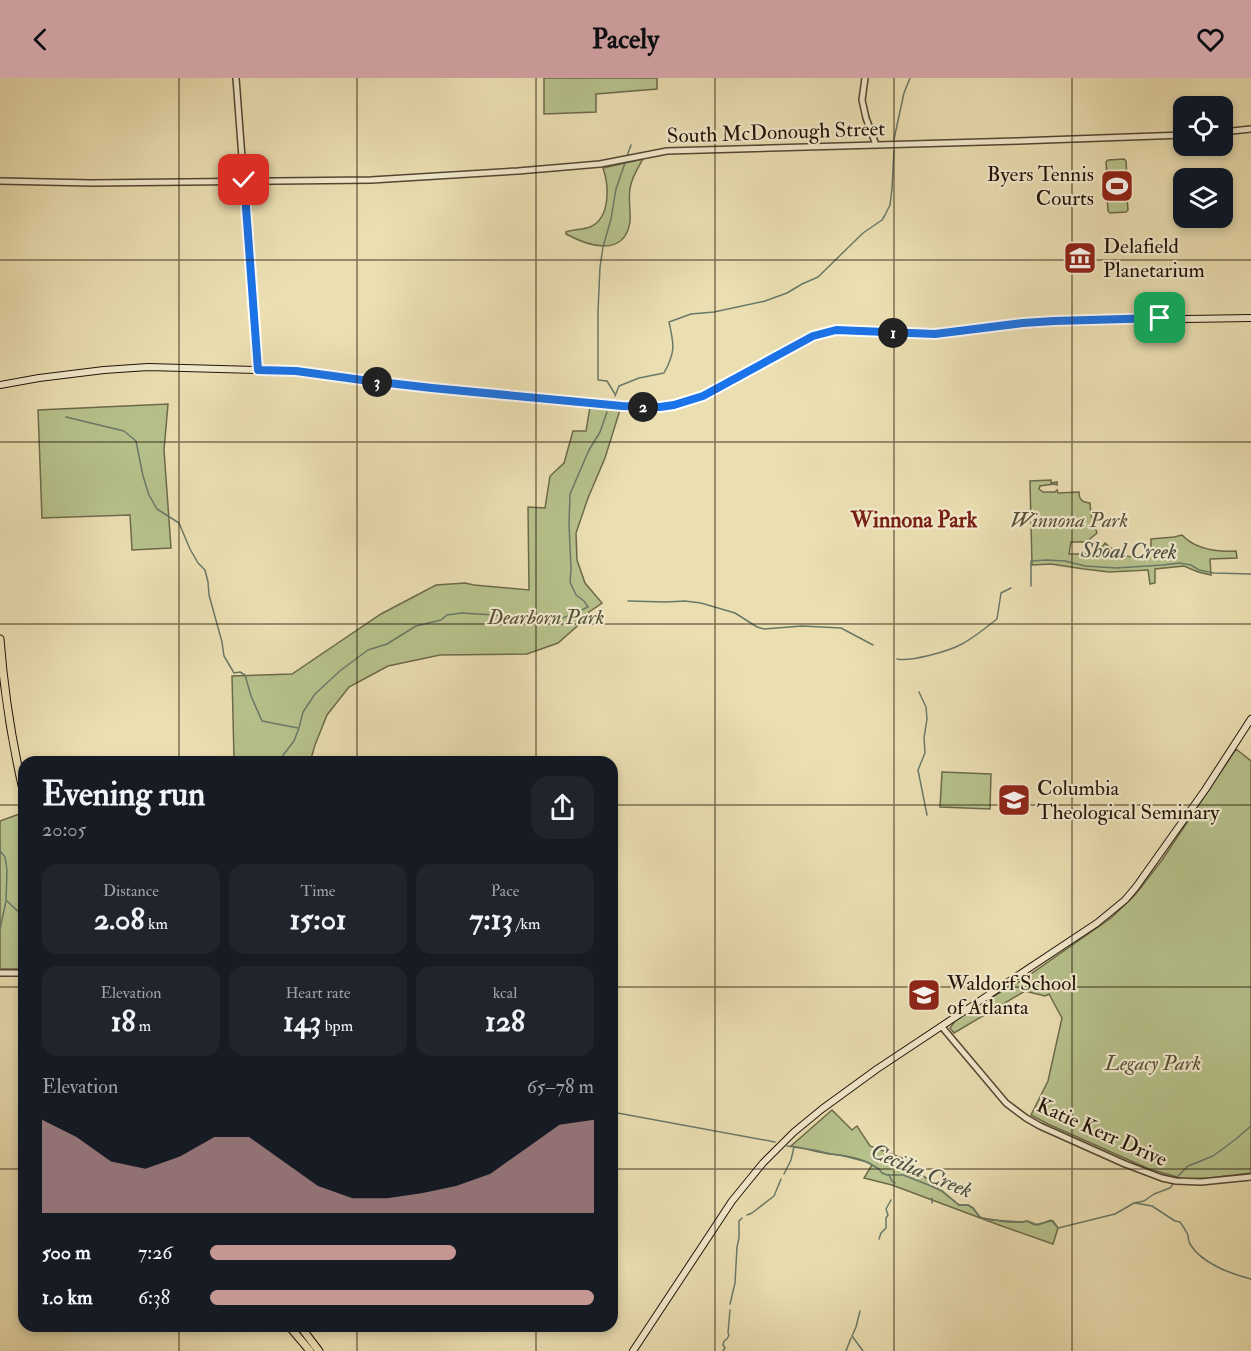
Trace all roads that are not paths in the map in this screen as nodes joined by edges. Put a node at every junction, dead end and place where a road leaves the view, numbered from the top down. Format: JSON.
{"nodes":[{"id":1,"x":236,"y":78,"type":"edge"},
{"id":2,"x":865,"y":78,"type":"edge"},
{"id":3,"x":1251,"y":129,"type":"edge"},
{"id":4,"x":1233,"y":131,"type":"edge"},
{"id":5,"x":1173,"y":135,"type":"edge"},
{"id":6,"x":876,"y":145,"type":"junction"},
{"id":7,"x":244,"y":180,"type":"junction"},
{"id":8,"x":0,"y":182,"type":"edge"},
{"id":9,"x":1251,"y":318,"type":"edge"},
{"id":10,"x":258,"y":370,"type":"junction"},
{"id":11,"x":0,"y":385,"type":"edge"},
{"id":12,"x":0,"y":639,"type":"edge"},
{"id":13,"x":1251,"y":719,"type":"edge"},
{"id":14,"x":18,"y":767,"type":"edge"},
{"id":15,"x":1,"y":973,"type":"edge"},
{"id":16,"x":18,"y":974,"type":"edge"},
{"id":17,"x":942,"y":1027,"type":"junction"},
{"id":18,"x":1251,"y":1177,"type":"edge"},
{"id":19,"x":294,"y":1332,"type":"edge"},
{"id":20,"x":305,"y":1332,"type":"edge"},
{"id":21,"x":310,"y":1351,"type":"edge"},
{"id":22,"x":319,"y":1351,"type":"edge"},
{"id":23,"x":633,"y":1351,"type":"edge"}],
"edges":[{"from":1,"to":7,"type":"street"},
{"from":2,"to":6,"type":"street"},
{"from":3,"to":4,"type":"street"},
{"from":5,"to":6,"type":"street","name":"South McDonough Street"},
{"from":6,"to":7,"type":"street","name":"South McDonough Street"},
{"from":7,"to":8,"type":"street","name":"South McDonough Street"},
{"from":7,"to":10,"type":"street"},
{"from":9,"to":10,"type":"main road"},
{"from":10,"to":11,"type":"main road"},
{"from":12,"to":14,"type":"main road"},
{"from":13,"to":17,"type":"main road"},
{"from":15,"to":16,"type":"street"},
{"from":17,"to":18,"type":"street","name":"Katie Kerr Drive"},
{"from":17,"to":23,"type":"main road"},
{"from":19,"to":21,"type":"main road"},
{"from":20,"to":22,"type":"main road"}]}
